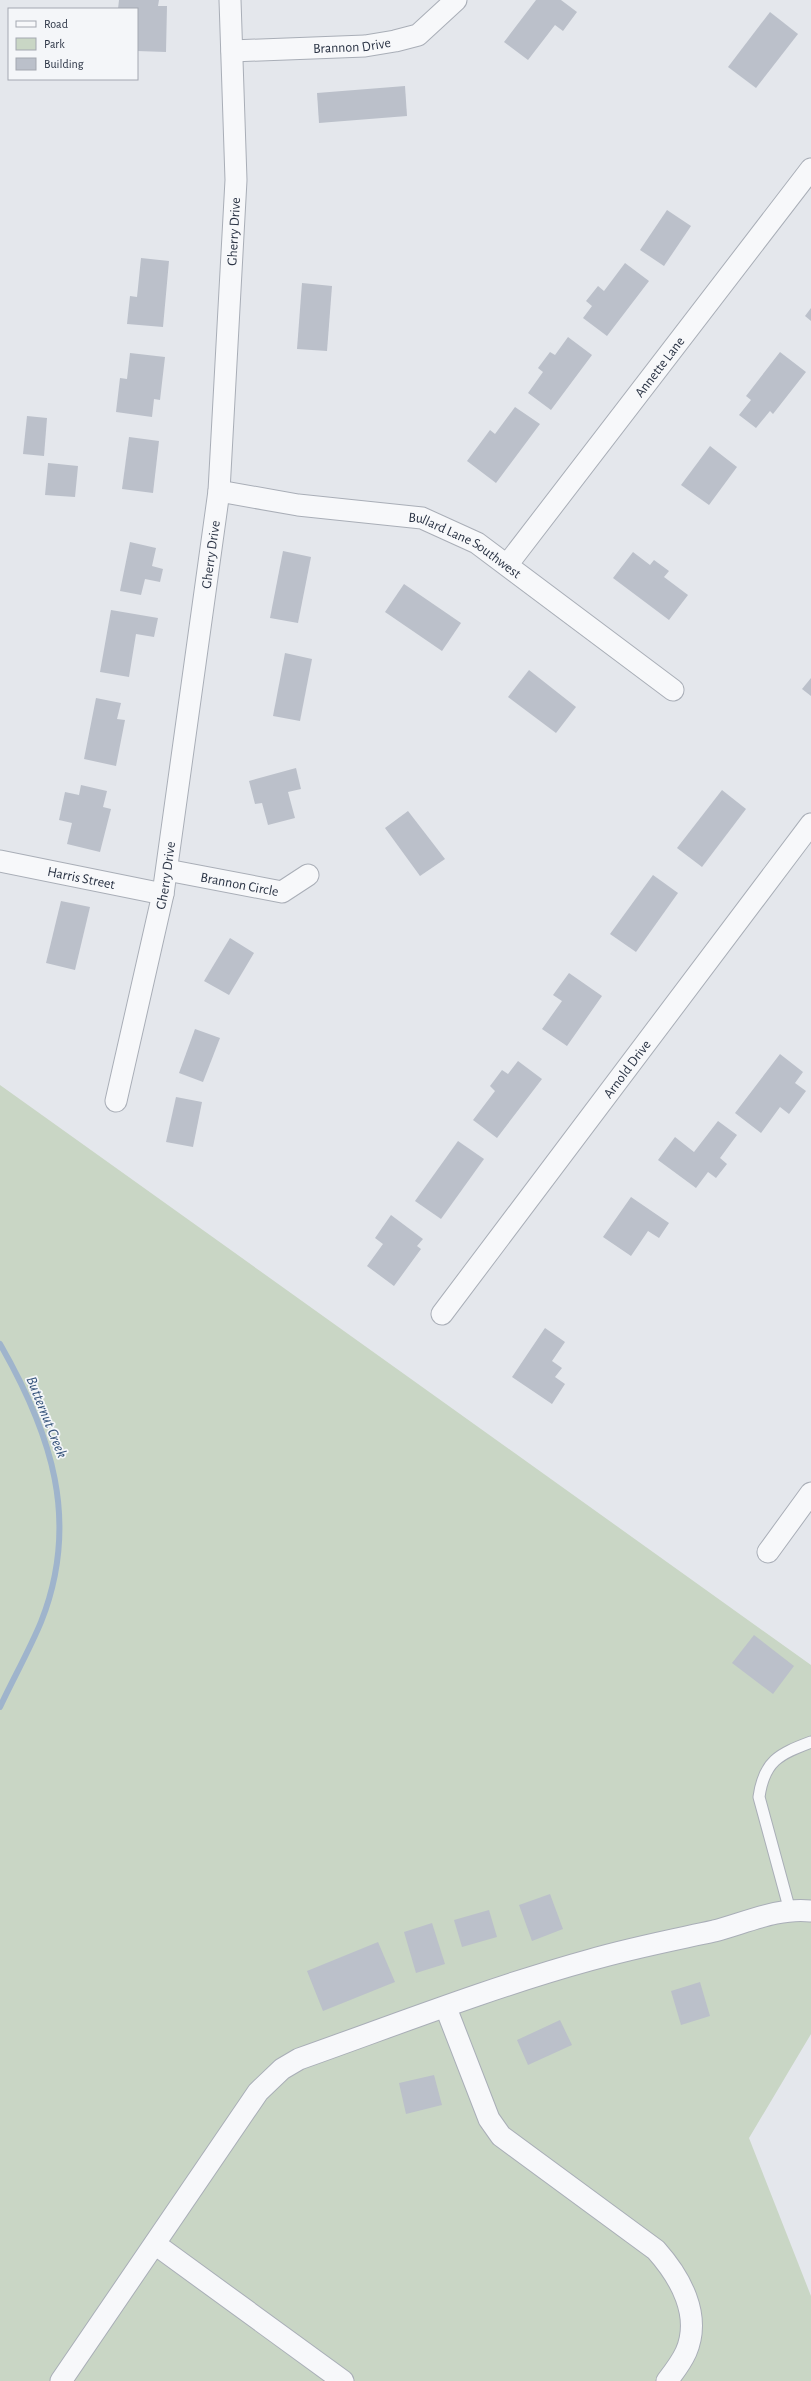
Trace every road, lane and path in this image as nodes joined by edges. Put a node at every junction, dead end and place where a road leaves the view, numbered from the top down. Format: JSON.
{"nodes":[{"id":1,"x":230,"y":0,"type":"edge"},
{"id":2,"x":456,"y":0,"type":"edge"},
{"id":3,"x":232,"y":51,"type":"junction"},
{"id":4,"x":811,"y":169,"type":"edge"},
{"id":5,"x":218,"y":491,"type":"junction"},
{"id":6,"x":507,"y":565,"type":"junction"},
{"id":7,"x":673,"y":690,"type":"dead end"},
{"id":8,"x":811,"y":824,"type":"edge"},
{"id":9,"x":0,"y":862,"type":"edge"},
{"id":10,"x":167,"y":870,"type":"junction"},
{"id":11,"x":308,"y":875,"type":"dead end"},
{"id":12,"x":163,"y":894,"type":"junction"},
{"id":13,"x":116,"y":1101,"type":"dead end"},
{"id":14,"x":442,"y":1314,"type":"dead end"},
{"id":15,"x":811,"y":1493,"type":"edge"},
{"id":16,"x":768,"y":1552,"type":"dead end"},
{"id":17,"x":811,"y":1742,"type":"edge"},
{"id":18,"x":790,"y":1912,"type":"junction"},
{"id":19,"x":811,"y":1912,"type":"edge"},
{"id":20,"x":446,"y":2008,"type":"junction"},
{"id":21,"x":155,"y":2244,"type":"junction"},
{"id":22,"x":61,"y":2381,"type":"edge"},
{"id":23,"x":343,"y":2381,"type":"edge"},
{"id":24,"x":667,"y":2381,"type":"edge"}],
"edges":[{"from":1,"to":3,"type":"street","name":"Gherry Drive"},
{"from":2,"to":3,"type":"street","name":"Brannon Drive"},
{"from":3,"to":5,"type":"street","name":"Gherry Drive"},
{"from":4,"to":6,"type":"street","name":"Annette Lane"},
{"from":5,"to":6,"type":"street","name":"Bullard Lane Southwest"},
{"from":5,"to":10,"type":"street","name":"Gherry Drive"},
{"from":6,"to":7,"type":"street","name":"Bullard Lane Southwest"},
{"from":8,"to":14,"type":"street","name":"Arnold Drive"},
{"from":9,"to":12,"type":"street","name":"Harris Street"},
{"from":10,"to":11,"type":"street","name":"Brannon Circle"},
{"from":10,"to":12,"type":"street","name":"Gherry Drive"},
{"from":12,"to":13,"type":"street","name":"Gherry Drive"},
{"from":15,"to":16,"type":"street"},
{"from":17,"to":18,"type":"lane"},
{"from":18,"to":19,"type":"street"},
{"from":18,"to":20,"type":"street"},
{"from":20,"to":21,"type":"street"},
{"from":20,"to":24,"type":"street"},
{"from":21,"to":22,"type":"street"},
{"from":21,"to":23,"type":"street"}]}
